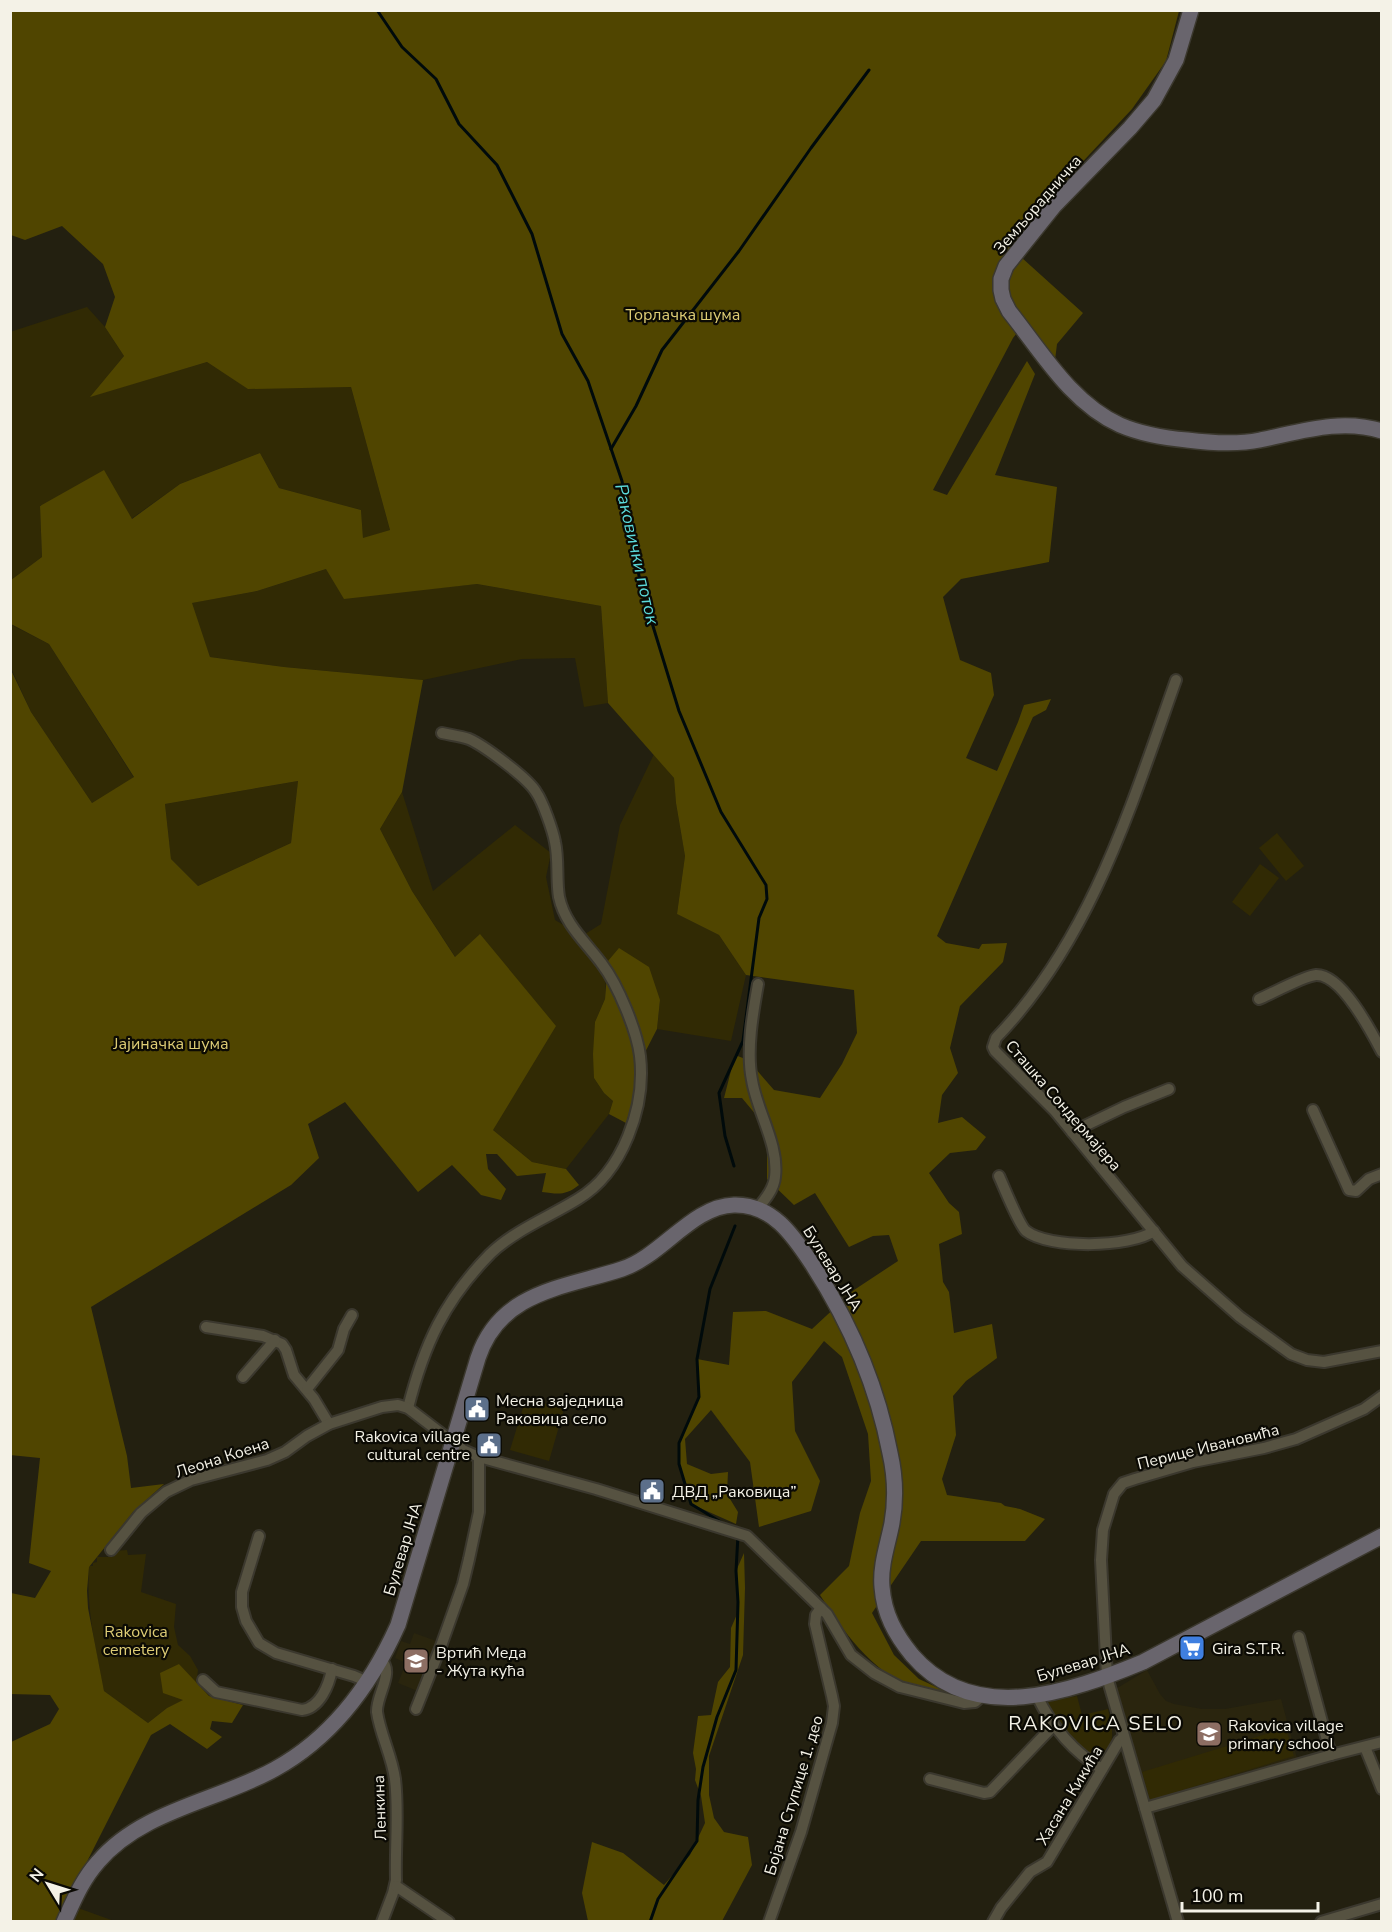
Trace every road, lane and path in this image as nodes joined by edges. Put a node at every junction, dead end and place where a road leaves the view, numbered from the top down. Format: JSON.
{"nodes":[{"id":1,"x":1191,"y":10,"type":"edge"},
{"id":2,"x":1382,"y":431,"type":"edge"},
{"id":3,"x":1176,"y":680,"type":"dead end"},
{"id":4,"x":442,"y":733,"type":"dead end"},
{"id":5,"x":759,"y":984,"type":"dead end"},
{"id":6,"x":1260,"y":999,"type":"dead end"},
{"id":7,"x":1382,"y":1052,"type":"edge"},
{"id":8,"x":1169,"y":1089,"type":"dead end"},
{"id":9,"x":1313,"y":1110,"type":"dead end"},
{"id":10,"x":1072,"y":1132,"type":"junction"},
{"id":11,"x":1382,"y":1174,"type":"edge"},
{"id":12,"x":999,"y":1176,"type":"dead end"},
{"id":13,"x":757,"y":1209,"type":"junction"},
{"id":14,"x":1154,"y":1231,"type":"junction"},
{"id":15,"x":352,"y":1315,"type":"dead end"},
{"id":16,"x":206,"y":1327,"type":"dead end"},
{"id":17,"x":275,"y":1340,"type":"junction"},
{"id":18,"x":1382,"y":1351,"type":"edge"},
{"id":19,"x":243,"y":1377,"type":"dead end"},
{"id":20,"x":306,"y":1389,"type":"junction"},
{"id":21,"x":1382,"y":1396,"type":"edge"},
{"id":22,"x":408,"y":1408,"type":"junction"},
{"id":23,"x":329,"y":1424,"type":"junction"},
{"id":24,"x":453,"y":1443,"type":"junction"},
{"id":25,"x":479,"y":1457,"type":"junction"},
{"id":26,"x":259,"y":1536,"type":"dead end"},
{"id":27,"x":1382,"y":1536,"type":"edge"},
{"id":28,"x":111,"y":1550,"type":"dead end"},
{"id":29,"x":821,"y":1608,"type":"junction"},
{"id":30,"x":1299,"y":1637,"type":"dead end"},
{"id":31,"x":381,"y":1660,"type":"junction"},
{"id":32,"x":332,"y":1669,"type":"junction"},
{"id":33,"x":1107,"y":1677,"type":"junction"},
{"id":34,"x":203,"y":1680,"type":"dead end"},
{"id":35,"x":368,"y":1682,"type":"junction"},
{"id":36,"x":983,"y":1695,"type":"junction"},
{"id":37,"x":1037,"y":1696,"type":"junction"},
{"id":38,"x":416,"y":1709,"type":"dead end"},
{"id":39,"x":1054,"y":1725,"type":"junction"},
{"id":40,"x":1124,"y":1737,"type":"junction"},
{"id":41,"x":1382,"y":1742,"type":"edge"},
{"id":42,"x":1365,"y":1747,"type":"junction"},
{"id":43,"x":1331,"y":1755,"type":"junction"},
{"id":44,"x":1102,"y":1769,"type":"junction"},
{"id":45,"x":930,"y":1779,"type":"dead end"},
{"id":46,"x":1382,"y":1788,"type":"edge"},
{"id":47,"x":1145,"y":1808,"type":"junction"},
{"id":48,"x":396,"y":1886,"type":"junction"},
{"id":49,"x":1382,"y":1904,"type":"edge"},
{"id":50,"x":64,"y":1922,"type":"edge"},
{"id":51,"x":382,"y":1922,"type":"edge"},
{"id":52,"x":449,"y":1922,"type":"edge"},
{"id":53,"x":769,"y":1922,"type":"edge"},
{"id":54,"x":993,"y":1922,"type":"edge"},
{"id":55,"x":1179,"y":1922,"type":"edge"},
{"id":56,"x":1321,"y":1922,"type":"edge"}],
"edges":[{"from":1,"to":2,"type":"main road","name":"Земљорадничка"},
{"from":3,"to":10,"type":"street","name":"Сташка Сондермајера"},
{"from":4,"to":22,"type":"street"},
{"from":5,"to":13,"type":"street"},
{"from":6,"to":7,"type":"street"},
{"from":8,"to":10,"type":"street"},
{"from":9,"to":11,"type":"street"},
{"from":10,"to":14,"type":"street","name":"Сташка Сондермајера"},
{"from":12,"to":14,"type":"street"},
{"from":13,"to":24,"type":"main road","name":"Булевар ЈНА"},
{"from":13,"to":36,"type":"main road","name":"Булевар ЈНА"},
{"from":14,"to":18,"type":"street","name":"Сташка Сондермајера"},
{"from":15,"to":20,"type":"street"},
{"from":16,"to":17,"type":"street"},
{"from":17,"to":19,"type":"street"},
{"from":17,"to":20,"type":"street"},
{"from":20,"to":23,"type":"street"},
{"from":21,"to":33,"type":"street","name":"Перице Ивановића"},
{"from":22,"to":23,"type":"street","name":"Леона Коена"},
{"from":22,"to":24,"type":"street"},
{"from":23,"to":28,"type":"street","name":"Леона Коена"},
{"from":24,"to":25,"type":"street"},
{"from":24,"to":31,"type":"main road","name":"Булевар ЈНА"},
{"from":25,"to":29,"type":"street"},
{"from":25,"to":38,"type":"street"},
{"from":26,"to":32,"type":"street"},
{"from":27,"to":33,"type":"main road","name":"Булевар ЈНА"},
{"from":29,"to":36,"type":"street"},
{"from":29,"to":53,"type":"street","name":"Бојана Ступице 1. део"},
{"from":30,"to":43,"type":"street"},
{"from":31,"to":35,"type":"main road","name":"Булевар ЈНА"},
{"from":31,"to":48,"type":"street","name":"Ленкина"},
{"from":32,"to":34,"type":"street"},
{"from":32,"to":35,"type":"street"},
{"from":33,"to":37,"type":"main road","name":"Булевар ЈНА"},
{"from":33,"to":40,"type":"street","name":"Перице Ивановића"},
{"from":35,"to":50,"type":"main road","name":"Булевар ЈНА"},
{"from":36,"to":37,"type":"main road","name":"Булевар ЈНА"},
{"from":37,"to":39,"type":"street"},
{"from":39,"to":44,"type":"street"},
{"from":39,"to":45,"type":"street"},
{"from":40,"to":44,"type":"street","name":"Хасана Кикића"},
{"from":40,"to":47,"type":"street","name":"Перице Ивановића"},
{"from":41,"to":42,"type":"street"},
{"from":42,"to":43,"type":"street"},
{"from":42,"to":46,"type":"street"},
{"from":43,"to":47,"type":"street"},
{"from":44,"to":54,"type":"street","name":"Хасана Кикића"},
{"from":47,"to":55,"type":"street","name":"Перице Ивановића"},
{"from":48,"to":51,"type":"street","name":"Ленкина"},
{"from":48,"to":52,"type":"street"},
{"from":49,"to":56,"type":"street"}]}
